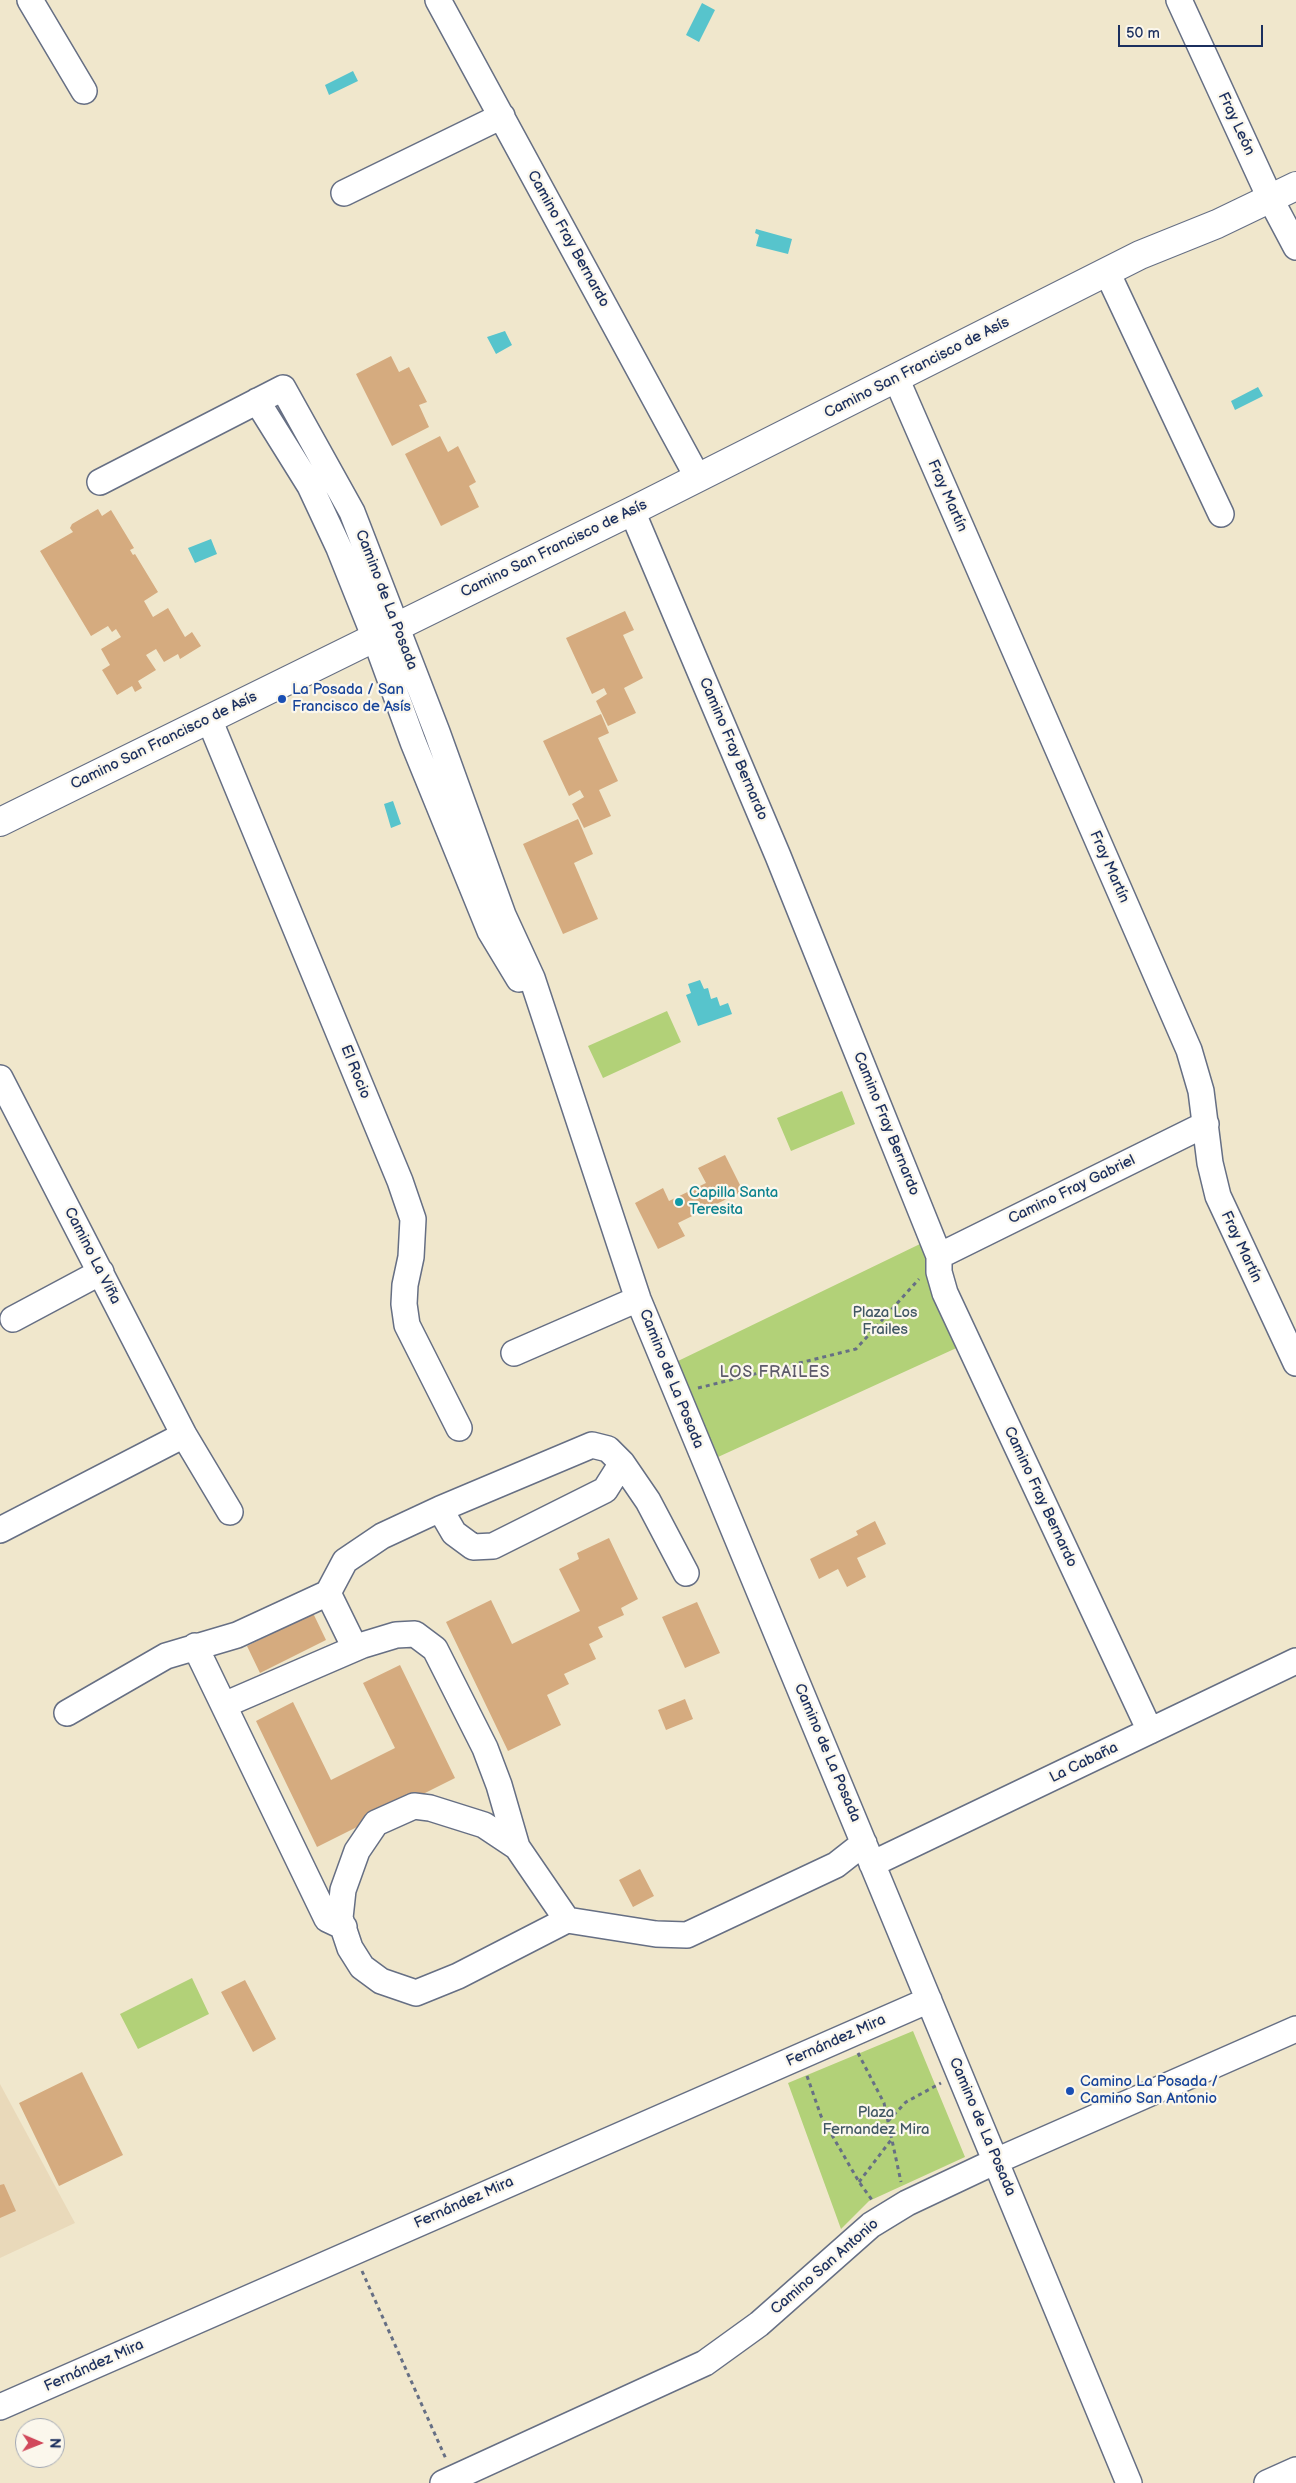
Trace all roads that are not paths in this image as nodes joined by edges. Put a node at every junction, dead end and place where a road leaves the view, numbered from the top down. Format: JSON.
{"nodes":[{"id":1,"x":30,"y":0,"type":"edge"},
{"id":2,"x":438,"y":0,"type":"edge"},
{"id":3,"x":1179,"y":0,"type":"edge"},
{"id":4,"x":84,"y":91,"type":"dead end"},
{"id":5,"x":502,"y":116,"type":"junction"},
{"id":6,"x":1296,"y":186,"type":"edge"},
{"id":7,"x":344,"y":193,"type":"dead end"},
{"id":8,"x":1270,"y":198,"type":"junction"},
{"id":9,"x":1296,"y":247,"type":"edge"},
{"id":10,"x":1107,"y":272,"type":"junction"},
{"id":11,"x":896,"y":378,"type":"junction"},
{"id":12,"x":257,"y":401,"type":"junction"},
{"id":13,"x":698,"y":478,"type":"junction"},
{"id":14,"x":100,"y":482,"type":"dead end"},
{"id":15,"x":632,"y":511,"type":"junction"},
{"id":16,"x":1221,"y":514,"type":"dead end"},
{"id":17,"x":386,"y":632,"type":"junction"},
{"id":18,"x":209,"y":719,"type":"junction"},
{"id":19,"x":437,"y":732,"type":"junction"},
{"id":20,"x":413,"y":742,"type":"junction"},
{"id":21,"x":0,"y":822,"type":"edge"},
{"id":22,"x":546,"y":1015,"type":"junction"},
{"id":23,"x":0,"y":1078,"type":"edge"},
{"id":24,"x":1206,"y":1124,"type":"junction"},
{"id":25,"x":939,"y":1256,"type":"junction"},
{"id":26,"x":101,"y":1272,"type":"junction"},
{"id":27,"x":638,"y":1299,"type":"junction"},
{"id":28,"x":13,"y":1319,"type":"dead end"},
{"id":29,"x":514,"y":1353,"type":"dead end"},
{"id":30,"x":1296,"y":1363,"type":"edge"},
{"id":31,"x":459,"y":1428,"type":"dead end"},
{"id":32,"x":184,"y":1435,"type":"junction"},
{"id":33,"x":622,"y":1463,"type":"junction"},
{"id":34,"x":440,"y":1509,"type":"junction"},
{"id":35,"x":230,"y":1512,"type":"dead end"},
{"id":36,"x":0,"y":1530,"type":"edge"},
{"id":37,"x":686,"y":1573,"type":"dead end"},
{"id":38,"x":328,"y":1593,"type":"junction"},
{"id":39,"x":195,"y":1646,"type":"junction"},
{"id":40,"x":355,"y":1648,"type":"junction"},
{"id":41,"x":1296,"y":1661,"type":"edge"},
{"id":42,"x":224,"y":1705,"type":"junction"},
{"id":43,"x":67,"y":1714,"type":"dead end"},
{"id":44,"x":1150,"y":1731,"type":"junction"},
{"id":45,"x":517,"y":1847,"type":"junction"},
{"id":46,"x":868,"y":1854,"type":"junction"},
{"id":47,"x":567,"y":1920,"type":"junction"},
{"id":48,"x":344,"y":1927,"type":"junction"},
{"id":49,"x":929,"y":2000,"type":"junction"},
{"id":50,"x":1296,"y":2029,"type":"edge"},
{"id":51,"x":996,"y":2161,"type":"junction"},
{"id":52,"x":0,"y":2407,"type":"edge"},
{"id":53,"x":1296,"y":2470,"type":"edge"},
{"id":54,"x":449,"y":2480,"type":"edge"},
{"id":55,"x":1129,"y":2483,"type":"edge"},
{"id":56,"x":1267,"y":2483,"type":"edge"}],
"edges":[{"from":1,"to":4,"type":"street"},
{"from":2,"to":5,"type":"street","name":"Camino Fray Bernardo"},
{"from":3,"to":8,"type":"street","name":"Fray León"},
{"from":5,"to":7,"type":"street"},
{"from":5,"to":13,"type":"street","name":"Camino Fray Bernardo"},
{"from":6,"to":8,"type":"main road","name":"Camino San Francisco de Asís"},
{"from":8,"to":9,"type":"street","name":"Fray León"},
{"from":8,"to":10,"type":"main road","name":"Camino San Francisco de Asís"},
{"from":10,"to":11,"type":"main road","name":"Camino San Francisco de Asís"},
{"from":10,"to":16,"type":"street"},
{"from":11,"to":13,"type":"main road","name":"Camino San Francisco de Asís"},
{"from":11,"to":24,"type":"street","name":"Fray Martín"},
{"from":12,"to":14,"type":"street","name":"Camino de La Posada"},
{"from":12,"to":17,"type":"street","name":"Camino de La Posada"},
{"from":12,"to":17,"type":"street","name":"Camino de La Posada"},
{"from":13,"to":15,"type":"main road","name":"Camino San Francisco de Asís"},
{"from":15,"to":17,"type":"main road","name":"Camino San Francisco de Asís"},
{"from":15,"to":25,"type":"street","name":"Camino Fray Bernardo"},
{"from":17,"to":18,"type":"main road","name":"Camino San Francisco de Asís"},
{"from":17,"to":19,"type":"street","name":"Camino de La Posada"},
{"from":17,"to":20,"type":"street","name":"Camino de La Posada"},
{"from":18,"to":21,"type":"main road","name":"Camino San Francisco de Asís"},
{"from":18,"to":31,"type":"street","name":"El Rocio"},
{"from":19,"to":20,"type":"street"},
{"from":19,"to":22,"type":"street","name":"Camino de La Posada"},
{"from":20,"to":22,"type":"street","name":"Camino de La Posada"},
{"from":22,"to":27,"type":"street","name":"Camino de La Posada"},
{"from":23,"to":26,"type":"street","name":"Camino La Viña"},
{"from":24,"to":25,"type":"street","name":"Camino Fray Gabriel"},
{"from":24,"to":30,"type":"street","name":"Fray Martín"},
{"from":25,"to":44,"type":"street","name":"Camino Fray Bernardo"},
{"from":26,"to":28,"type":"street"},
{"from":26,"to":32,"type":"street","name":"Camino La Viña"},
{"from":27,"to":29,"type":"street"},
{"from":27,"to":46,"type":"street","name":"Camino de La Posada"},
{"from":32,"to":35,"type":"street","name":"Camino La Viña"},
{"from":32,"to":36,"type":"street"},
{"from":33,"to":34,"type":"street"},
{"from":33,"to":34,"type":"street"},
{"from":33,"to":37,"type":"street"},
{"from":34,"to":38,"type":"street"},
{"from":38,"to":39,"type":"street"},
{"from":38,"to":40,"type":"street"},
{"from":39,"to":42,"type":"street"},
{"from":39,"to":43,"type":"street"},
{"from":40,"to":42,"type":"street"},
{"from":40,"to":45,"type":"street"},
{"from":41,"to":44,"type":"street","name":"La Cabaña"},
{"from":42,"to":48,"type":"street"},
{"from":44,"to":46,"type":"street","name":"La Cabaña"},
{"from":45,"to":47,"type":"street"},
{"from":45,"to":48,"type":"street"},
{"from":46,"to":47,"type":"street","name":"La Cabaña"},
{"from":46,"to":49,"type":"street","name":"Camino de La Posada"},
{"from":47,"to":48,"type":"street"},
{"from":49,"to":51,"type":"street","name":"Camino de La Posada"},
{"from":49,"to":52,"type":"street","name":"Fernández Mira"},
{"from":50,"to":51,"type":"street","name":"Camino San Antonio"},
{"from":51,"to":54,"type":"street","name":"Camino San Antonio"},
{"from":51,"to":55,"type":"street","name":"Camino de La Posada"},
{"from":53,"to":56,"type":"street"}]}
